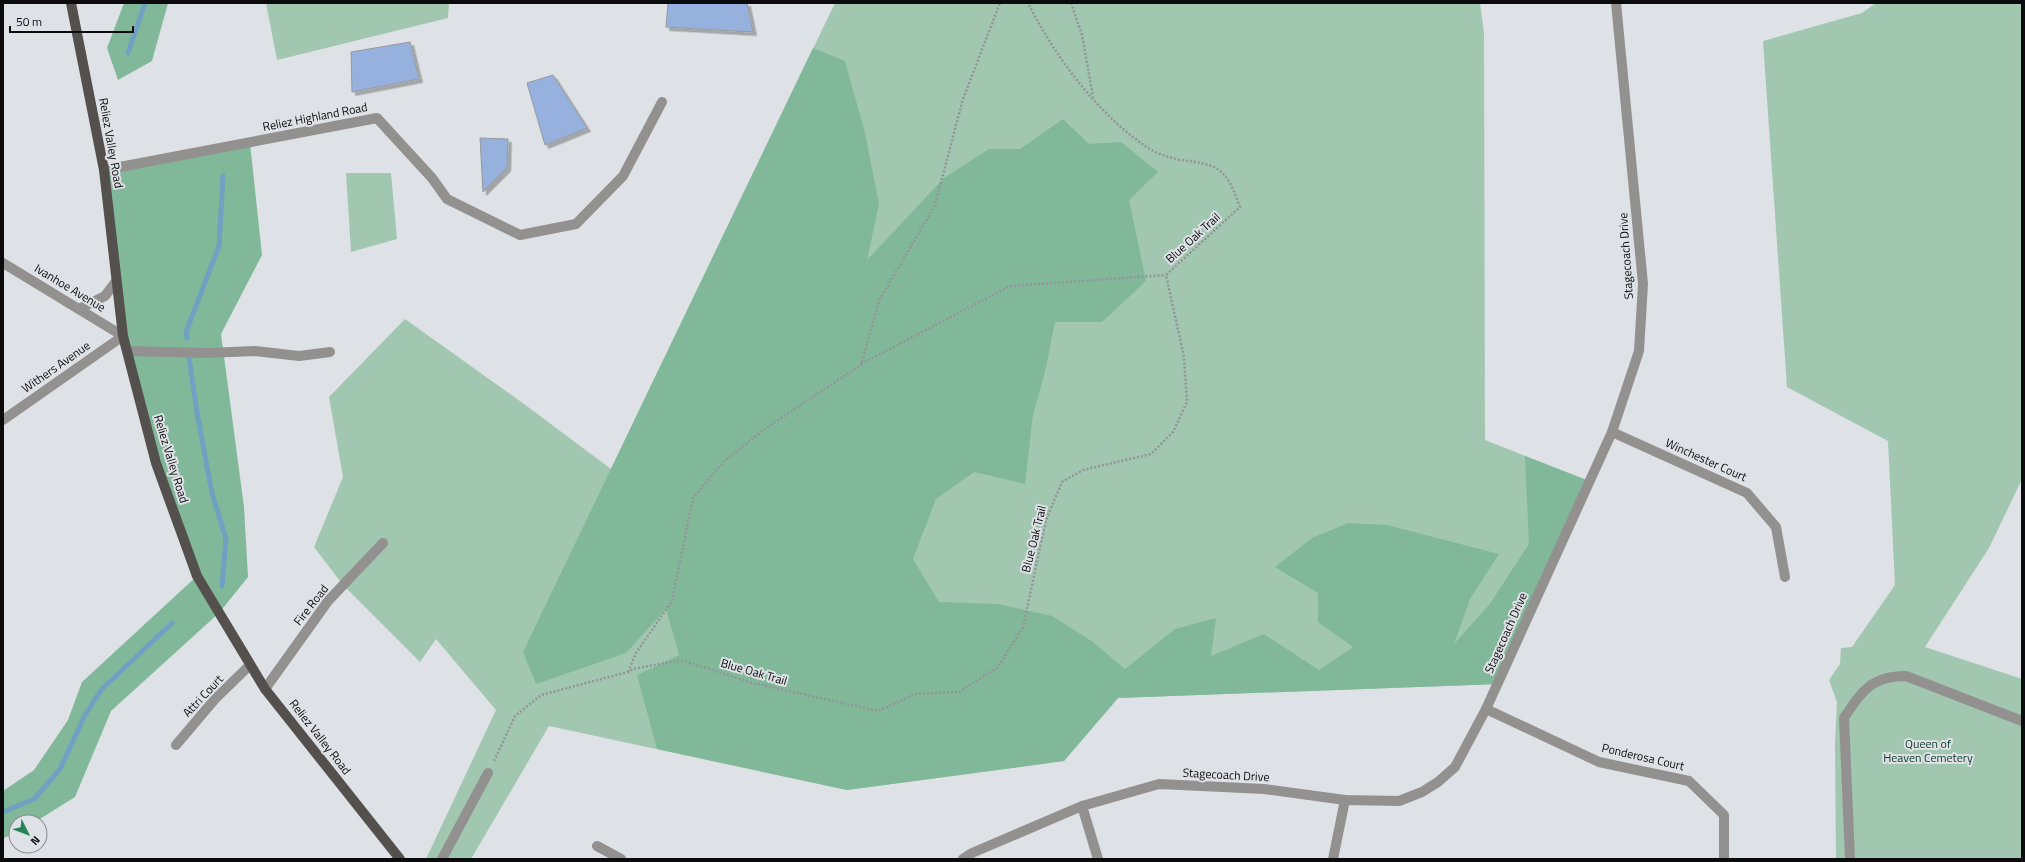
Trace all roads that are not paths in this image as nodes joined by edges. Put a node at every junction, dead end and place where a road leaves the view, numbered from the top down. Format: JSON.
{"nodes":[{"id":1,"x":71,"y":3,"type":"edge"},
{"id":2,"x":1616,"y":3,"type":"edge"},
{"id":3,"x":662,"y":102,"type":"dead end"},
{"id":4,"x":104,"y":170,"type":"junction"},
{"id":5,"x":3,"y":263,"type":"edge"},
{"id":6,"x":117,"y":280,"type":"junction"},
{"id":7,"x":79,"y":309,"type":"junction"},
{"id":8,"x":123,"y":336,"type":"junction"},
{"id":9,"x":127,"y":351,"type":"junction"},
{"id":10,"x":330,"y":352,"type":"dead end"},
{"id":11,"x":3,"y":420,"type":"edge"},
{"id":12,"x":1612,"y":432,"type":"junction"},
{"id":13,"x":384,"y":543,"type":"dead end"},
{"id":14,"x":1785,"y":577,"type":"dead end"},
{"id":15,"x":250,"y":666,"type":"junction"},
{"id":16,"x":265,"y":689,"type":"junction"},
{"id":17,"x":1486,"y":709,"type":"junction"},
{"id":18,"x":2022,"y":721,"type":"edge"},
{"id":19,"x":176,"y":745,"type":"dead end"},
{"id":20,"x":488,"y":773,"type":"road end"},
{"id":21,"x":1345,"y":800,"type":"junction"},
{"id":22,"x":1082,"y":806,"type":"junction"},
{"id":23,"x":597,"y":846,"type":"dead end"},
{"id":24,"x":400,"y":859,"type":"edge"},
{"id":25,"x":442,"y":859,"type":"edge"},
{"id":26,"x":621,"y":859,"type":"edge"},
{"id":27,"x":963,"y":859,"type":"edge"},
{"id":28,"x":1098,"y":859,"type":"edge"},
{"id":29,"x":1333,"y":859,"type":"edge"},
{"id":30,"x":1724,"y":859,"type":"edge"},
{"id":31,"x":1850,"y":859,"type":"edge"}],
"edges":[{"from":1,"to":4,"type":"main road","name":"Reliez Valley Road"},
{"from":2,"to":12,"type":"street","name":"Stagecoach Drive"},
{"from":3,"to":4,"type":"street","name":"Reliez Highland Road"},
{"from":4,"to":6,"type":"main road","name":"Reliez Valley Road"},
{"from":5,"to":7,"type":"street","name":"Ivanhoe Avenue"},
{"from":6,"to":7,"type":"street"},
{"from":6,"to":8,"type":"main road","name":"Reliez Valley Road"},
{"from":7,"to":8,"type":"street","name":"Ivanhoe Avenue"},
{"from":8,"to":9,"type":"main road","name":"Reliez Valley Road"},
{"from":8,"to":11,"type":"street","name":"Withers Avenue"},
{"from":9,"to":10,"type":"street"},
{"from":9,"to":15,"type":"main road","name":"Reliez Valley Road"},
{"from":12,"to":14,"type":"street","name":"Winchester Court"},
{"from":12,"to":17,"type":"street","name":"Stagecoach Drive"},
{"from":13,"to":16,"type":"street","name":"Fire Road"},
{"from":15,"to":16,"type":"main road","name":"Reliez Valley Road"},
{"from":15,"to":19,"type":"street","name":"Attri Court"},
{"from":16,"to":24,"type":"main road","name":"Reliez Valley Road"},
{"from":17,"to":21,"type":"street","name":"Stagecoach Drive"},
{"from":17,"to":30,"type":"street","name":"Ponderosa Court"},
{"from":18,"to":31,"type":"street"},
{"from":20,"to":25,"type":"street"},
{"from":21,"to":22,"type":"street","name":"Stagecoach Drive"},
{"from":21,"to":29,"type":"street"},
{"from":22,"to":27,"type":"street","name":"Stagecoach Drive"},
{"from":22,"to":28,"type":"street"},
{"from":23,"to":26,"type":"street"}]}
